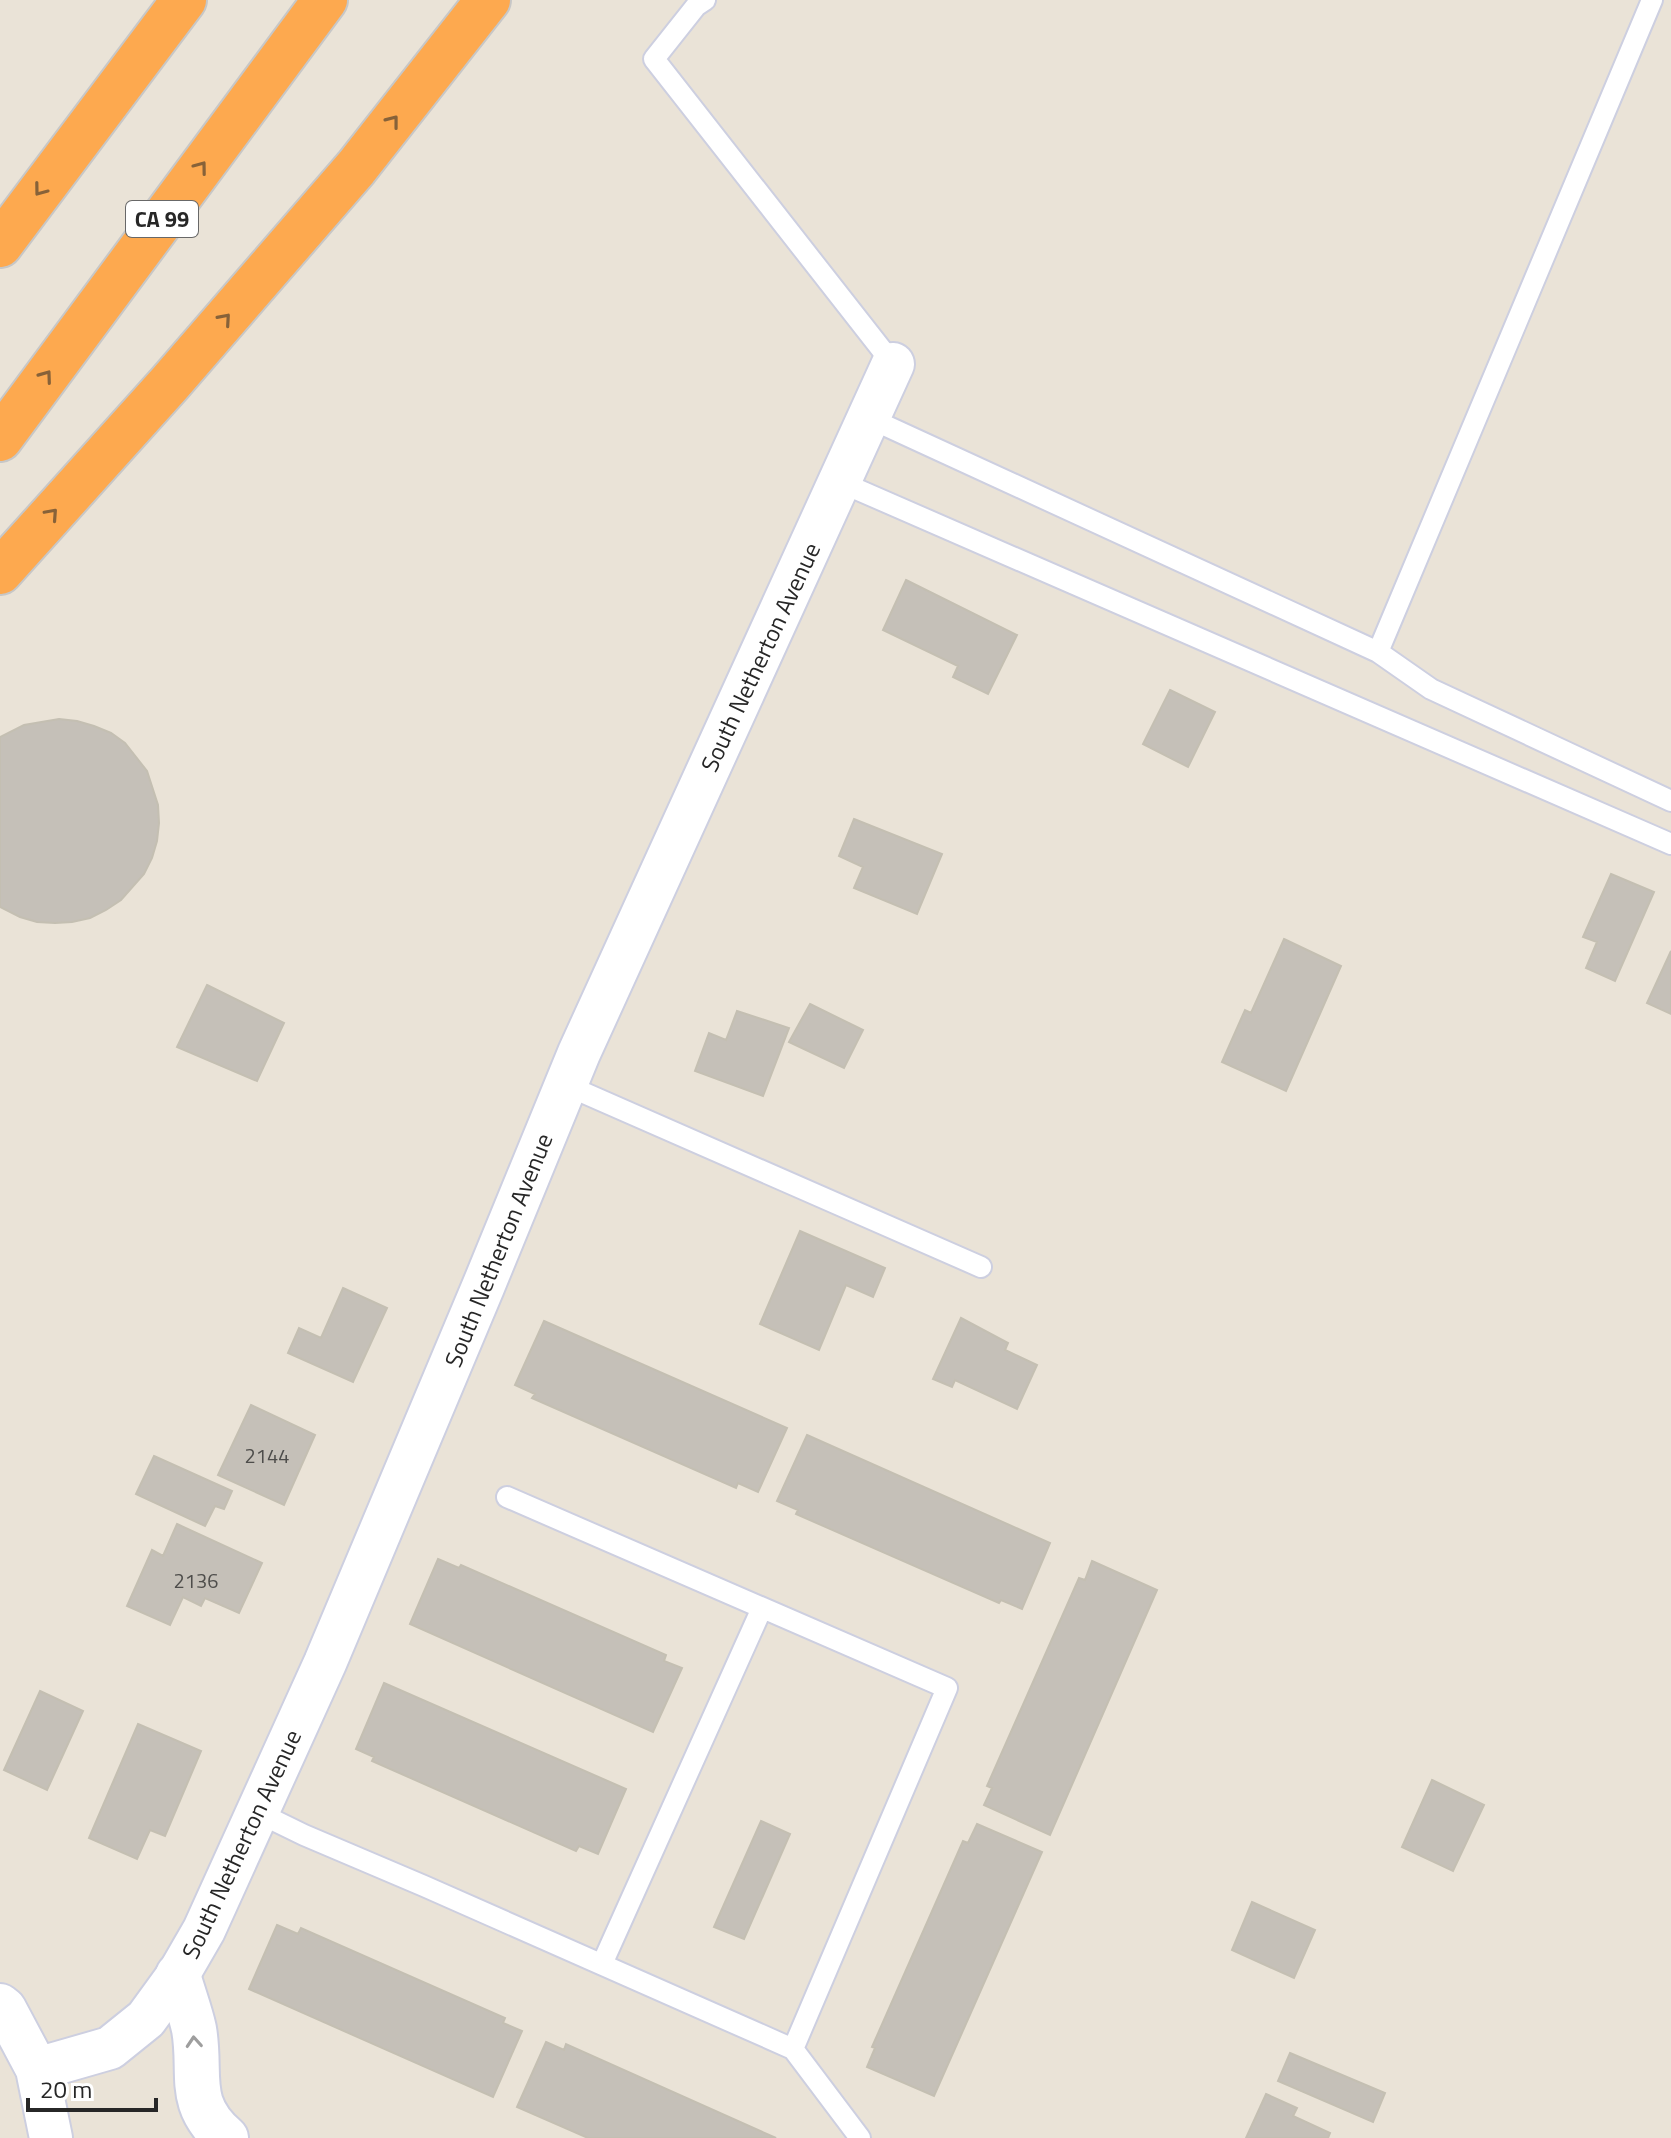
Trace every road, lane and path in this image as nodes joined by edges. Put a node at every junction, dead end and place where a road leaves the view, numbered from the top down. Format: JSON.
{"nodes":[{"id":1,"x":159,"y":0,"type":"edge"},
{"id":2,"x":184,"y":0,"type":"edge"},
{"id":3,"x":325,"y":0,"type":"edge"},
{"id":4,"x":488,"y":0,"type":"edge"},
{"id":5,"x":705,"y":0,"type":"edge"},
{"id":6,"x":1652,"y":0,"type":"edge"},
{"id":7,"x":81,"y":136,"type":"junction"},
{"id":8,"x":0,"y":245,"type":"edge"},
{"id":9,"x":893,"y":364,"type":"joint"},
{"id":10,"x":869,"y":418,"type":"junction"},
{"id":11,"x":0,"y":439,"type":"edge"},
{"id":12,"x":840,"y":482,"type":"junction"},
{"id":13,"x":0,"y":572,"type":"edge"},
{"id":14,"x":1378,"y":652,"type":"junction"},
{"id":15,"x":1671,"y":801,"type":"edge"},
{"id":16,"x":1671,"y":844,"type":"edge"},
{"id":17,"x":566,"y":1085,"type":"junction"},
{"id":18,"x":981,"y":1267,"type":"dead end"},
{"id":19,"x":507,"y":1497,"type":"dead end"},
{"id":20,"x":762,"y":1608,"type":"junction"},
{"id":21,"x":257,"y":1812,"type":"junction"},
{"id":22,"x":602,"y":1964,"type":"junction"},
{"id":23,"x":178,"y":1975,"type":"junction"},
{"id":24,"x":0,"y":2005,"type":"edge"},
{"id":25,"x":793,"y":2049,"type":"junction"},
{"id":26,"x":37,"y":2069,"type":"junction"},
{"id":27,"x":51,"y":2138,"type":"edge"},
{"id":28,"x":226,"y":2138,"type":"edge"},
{"id":29,"x":860,"y":2138,"type":"edge"}],
"edges":[{"from":1,"to":7,"type":"highway"},
{"from":2,"to":7,"type":"highway"},
{"from":11,"to":3,"type":"highway","number":"CA 99","one_way":true},
{"from":13,"to":4,"type":"highway","one_way":true},
{"from":5,"to":9,"type":"lane"},
{"from":6,"to":14,"type":"lane"},
{"from":7,"to":8,"type":"highway","one_way":true},
{"from":9,"to":10,"type":"street","name":"South Netherton Avenue"},
{"from":10,"to":12,"type":"street","name":"South Netherton Avenue"},
{"from":10,"to":14,"type":"lane"},
{"from":12,"to":16,"type":"lane"},
{"from":12,"to":17,"type":"street","name":"South Netherton Avenue"},
{"from":14,"to":15,"type":"lane"},
{"from":17,"to":18,"type":"lane"},
{"from":17,"to":21,"type":"street","name":"South Netherton Avenue"},
{"from":19,"to":20,"type":"lane"},
{"from":20,"to":22,"type":"lane"},
{"from":20,"to":25,"type":"lane"},
{"from":21,"to":22,"type":"lane"},
{"from":21,"to":23,"type":"street","name":"South Netherton Avenue"},
{"from":22,"to":25,"type":"lane"},
{"from":23,"to":26,"type":"street","name":"South Netherton Avenue"},
{"from":28,"to":23,"type":"main road","one_way":true},
{"from":24,"to":26,"type":"street"},
{"from":25,"to":29,"type":"lane"},
{"from":26,"to":27,"type":"street"}]}
